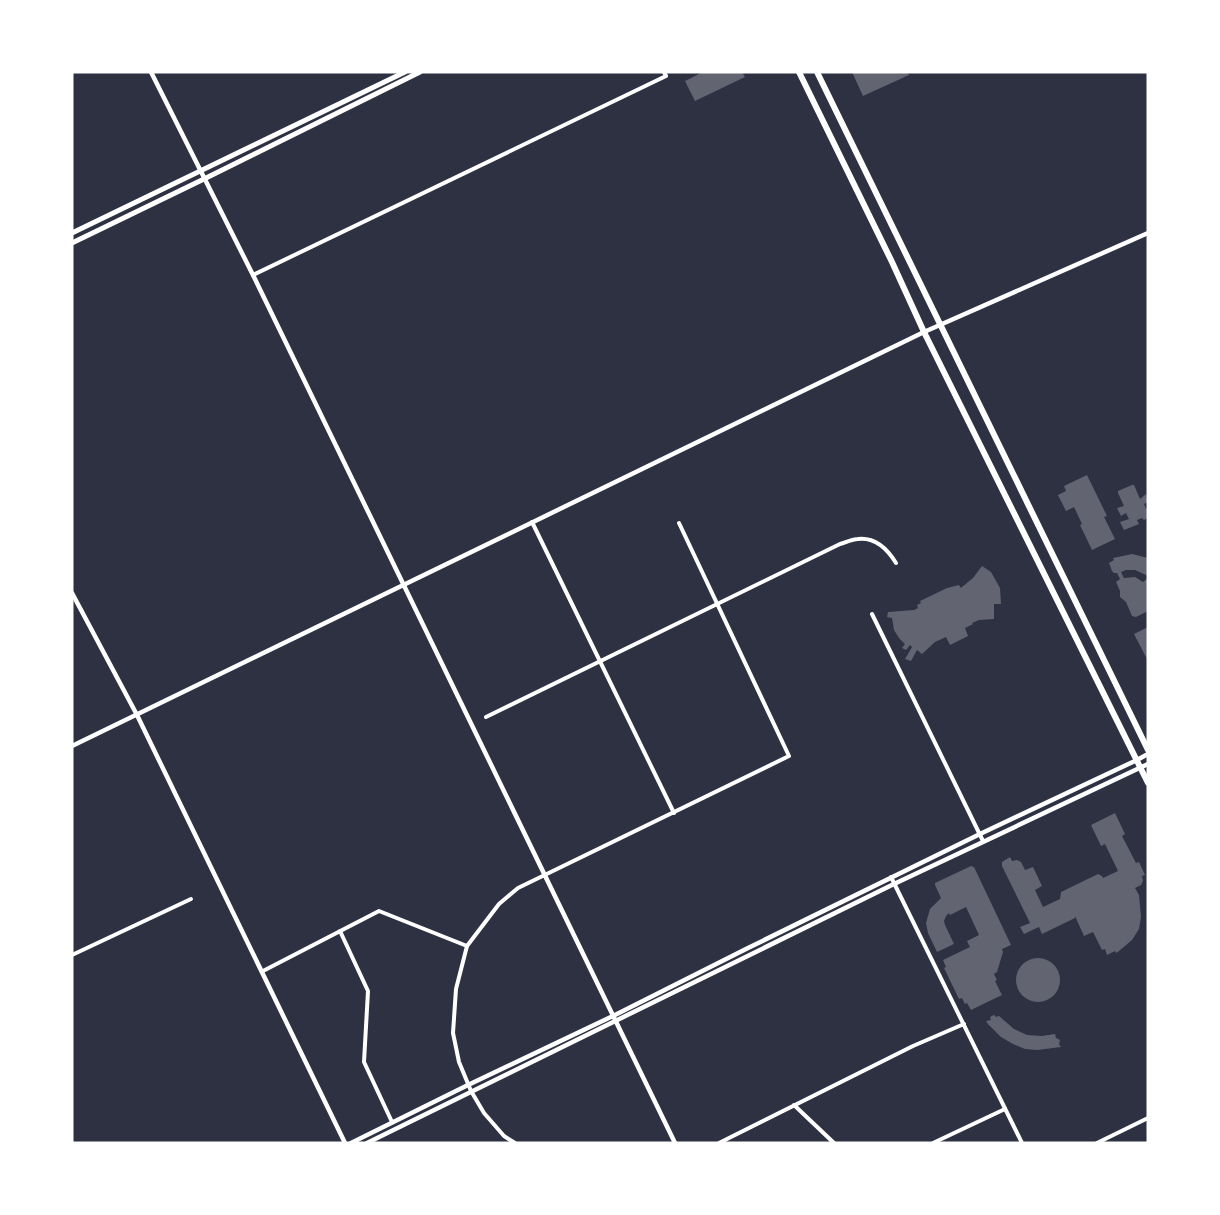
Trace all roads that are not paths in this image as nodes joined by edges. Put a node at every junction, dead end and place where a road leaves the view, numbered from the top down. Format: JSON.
{"nodes":[{"id":1,"x":151,"y":72,"type":"edge"},
{"id":2,"x":405,"y":72,"type":"edge"},
{"id":3,"x":420,"y":72,"type":"edge"},
{"id":4,"x":664,"y":72,"type":"edge"},
{"id":5,"x":799,"y":72,"type":"edge"},
{"id":6,"x":817,"y":72,"type":"edge"},
{"id":7,"x":201,"y":171,"type":"junction"},
{"id":8,"x":204,"y":179,"type":"junction"},
{"id":9,"x":72,"y":233,"type":"edge"},
{"id":10,"x":1148,"y":233,"type":"edge"},
{"id":11,"x":72,"y":243,"type":"edge"},
{"id":12,"x":253,"y":275,"type":"junction"},
{"id":13,"x":940,"y":325,"type":"junction"},
{"id":14,"x":924,"y":332,"type":"junction"},
{"id":15,"x":532,"y":522,"type":"junction"},
{"id":16,"x":679,"y":523,"type":"dead end"},
{"id":17,"x":897,"y":563,"type":"dead end"},
{"id":18,"x":403,"y":585,"type":"junction"},
{"id":19,"x":72,"y":593,"type":"edge"},
{"id":20,"x":717,"y":604,"type":"junction"},
{"id":21,"x":872,"y":614,"type":"dead end"},
{"id":22,"x":600,"y":662,"type":"junction"},
{"id":23,"x":137,"y":715,"type":"junction"},
{"id":24,"x":486,"y":717,"type":"dead end"},
{"id":25,"x":72,"y":746,"type":"edge"},
{"id":26,"x":1148,"y":752,"type":"edge"},
{"id":27,"x":1139,"y":764,"type":"junction"},
{"id":28,"x":1148,"y":764,"type":"edge"},
{"id":29,"x":1148,"y":783,"type":"edge"},
{"id":30,"x":674,"y":813,"type":"junction"},
{"id":31,"x":980,"y":834,"type":"junction"},
{"id":32,"x":983,"y":841,"type":"junction"},
{"id":33,"x":544,"y":875,"type":"junction"},
{"id":34,"x":891,"y":878,"type":"junction"},
{"id":35,"x":894,"y":884,"type":"junction"},
{"id":36,"x":191,"y":899,"type":"dead end"},
{"id":37,"x":340,"y":931,"type":"junction"},
{"id":38,"x":467,"y":945,"type":"junction"},
{"id":39,"x":72,"y":956,"type":"edge"},
{"id":40,"x":263,"y":971,"type":"junction"},
{"id":41,"x":614,"y":1019,"type":"junction"},
{"id":42,"x":964,"y":1024,"type":"junction"},
{"id":43,"x":468,"y":1085,"type":"junction"},
{"id":44,"x":471,"y":1091,"type":"junction"},
{"id":45,"x":794,"y":1104,"type":"junction"},
{"id":46,"x":1005,"y":1109,"type":"junction"},
{"id":47,"x":1148,"y":1118,"type":"edge"},
{"id":48,"x":392,"y":1122,"type":"junction"},
{"id":49,"x":345,"y":1143,"type":"edge"},
{"id":50,"x":351,"y":1143,"type":"edge"},
{"id":51,"x":367,"y":1143,"type":"edge"},
{"id":52,"x":515,"y":1143,"type":"edge"},
{"id":53,"x":675,"y":1143,"type":"edge"},
{"id":54,"x":719,"y":1143,"type":"edge"},
{"id":55,"x":834,"y":1143,"type":"edge"},
{"id":56,"x":933,"y":1143,"type":"edge"},
{"id":57,"x":1022,"y":1143,"type":"edge"},
{"id":58,"x":1097,"y":1143,"type":"edge"}],
"edges":[{"from":1,"to":7,"type":"street"},
{"from":2,"to":7,"type":"main road"},
{"from":3,"to":8,"type":"main road"},
{"from":4,"to":12,"type":"street"},
{"from":5,"to":14,"type":"main road"},
{"from":6,"to":13,"type":"main road"},
{"from":7,"to":8,"type":"street"},
{"from":7,"to":9,"type":"main road"},
{"from":8,"to":11,"type":"main road"},
{"from":8,"to":12,"type":"street"},
{"from":10,"to":13,"type":"street"},
{"from":12,"to":18,"type":"street"},
{"from":13,"to":14,"type":"street"},
{"from":13,"to":26,"type":"main road"},
{"from":14,"to":15,"type":"street"},
{"from":14,"to":27,"type":"main road"},
{"from":15,"to":18,"type":"street"},
{"from":15,"to":22,"type":"street"},
{"from":16,"to":20,"type":"street"},
{"from":17,"to":20,"type":"street"},
{"from":18,"to":23,"type":"street"},
{"from":18,"to":33,"type":"street"},
{"from":19,"to":23,"type":"street"},
{"from":20,"to":22,"type":"street"},
{"from":20,"to":30,"type":"street"},
{"from":21,"to":31,"type":"street"},
{"from":22,"to":24,"type":"street"},
{"from":22,"to":30,"type":"street"},
{"from":23,"to":25,"type":"street"},
{"from":23,"to":40,"type":"street"},
{"from":26,"to":27,"type":"street"},
{"from":27,"to":28,"type":"street"},
{"from":27,"to":29,"type":"main road"},
{"from":27,"to":31,"type":"street"},
{"from":27,"to":32,"type":"street"},
{"from":30,"to":33,"type":"street"},
{"from":31,"to":32,"type":"street"},
{"from":31,"to":34,"type":"street"},
{"from":32,"to":35,"type":"street"},
{"from":33,"to":38,"type":"street"},
{"from":33,"to":41,"type":"street"},
{"from":34,"to":35,"type":"street"},
{"from":34,"to":41,"type":"street"},
{"from":35,"to":41,"type":"street"},
{"from":35,"to":42,"type":"street"},
{"from":36,"to":39,"type":"street"},
{"from":37,"to":38,"type":"street"},
{"from":37,"to":40,"type":"street"},
{"from":37,"to":48,"type":"street"},
{"from":38,"to":43,"type":"street"},
{"from":40,"to":49,"type":"street"},
{"from":41,"to":43,"type":"street"},
{"from":41,"to":44,"type":"street"},
{"from":41,"to":53,"type":"street"},
{"from":42,"to":45,"type":"street"},
{"from":42,"to":46,"type":"street"},
{"from":43,"to":44,"type":"street"},
{"from":43,"to":48,"type":"street"},
{"from":44,"to":51,"type":"street"},
{"from":44,"to":52,"type":"street"},
{"from":45,"to":54,"type":"street"},
{"from":45,"to":55,"type":"street"},
{"from":46,"to":56,"type":"street"},
{"from":46,"to":57,"type":"street"},
{"from":47,"to":58,"type":"street"},
{"from":48,"to":50,"type":"street"}]}
